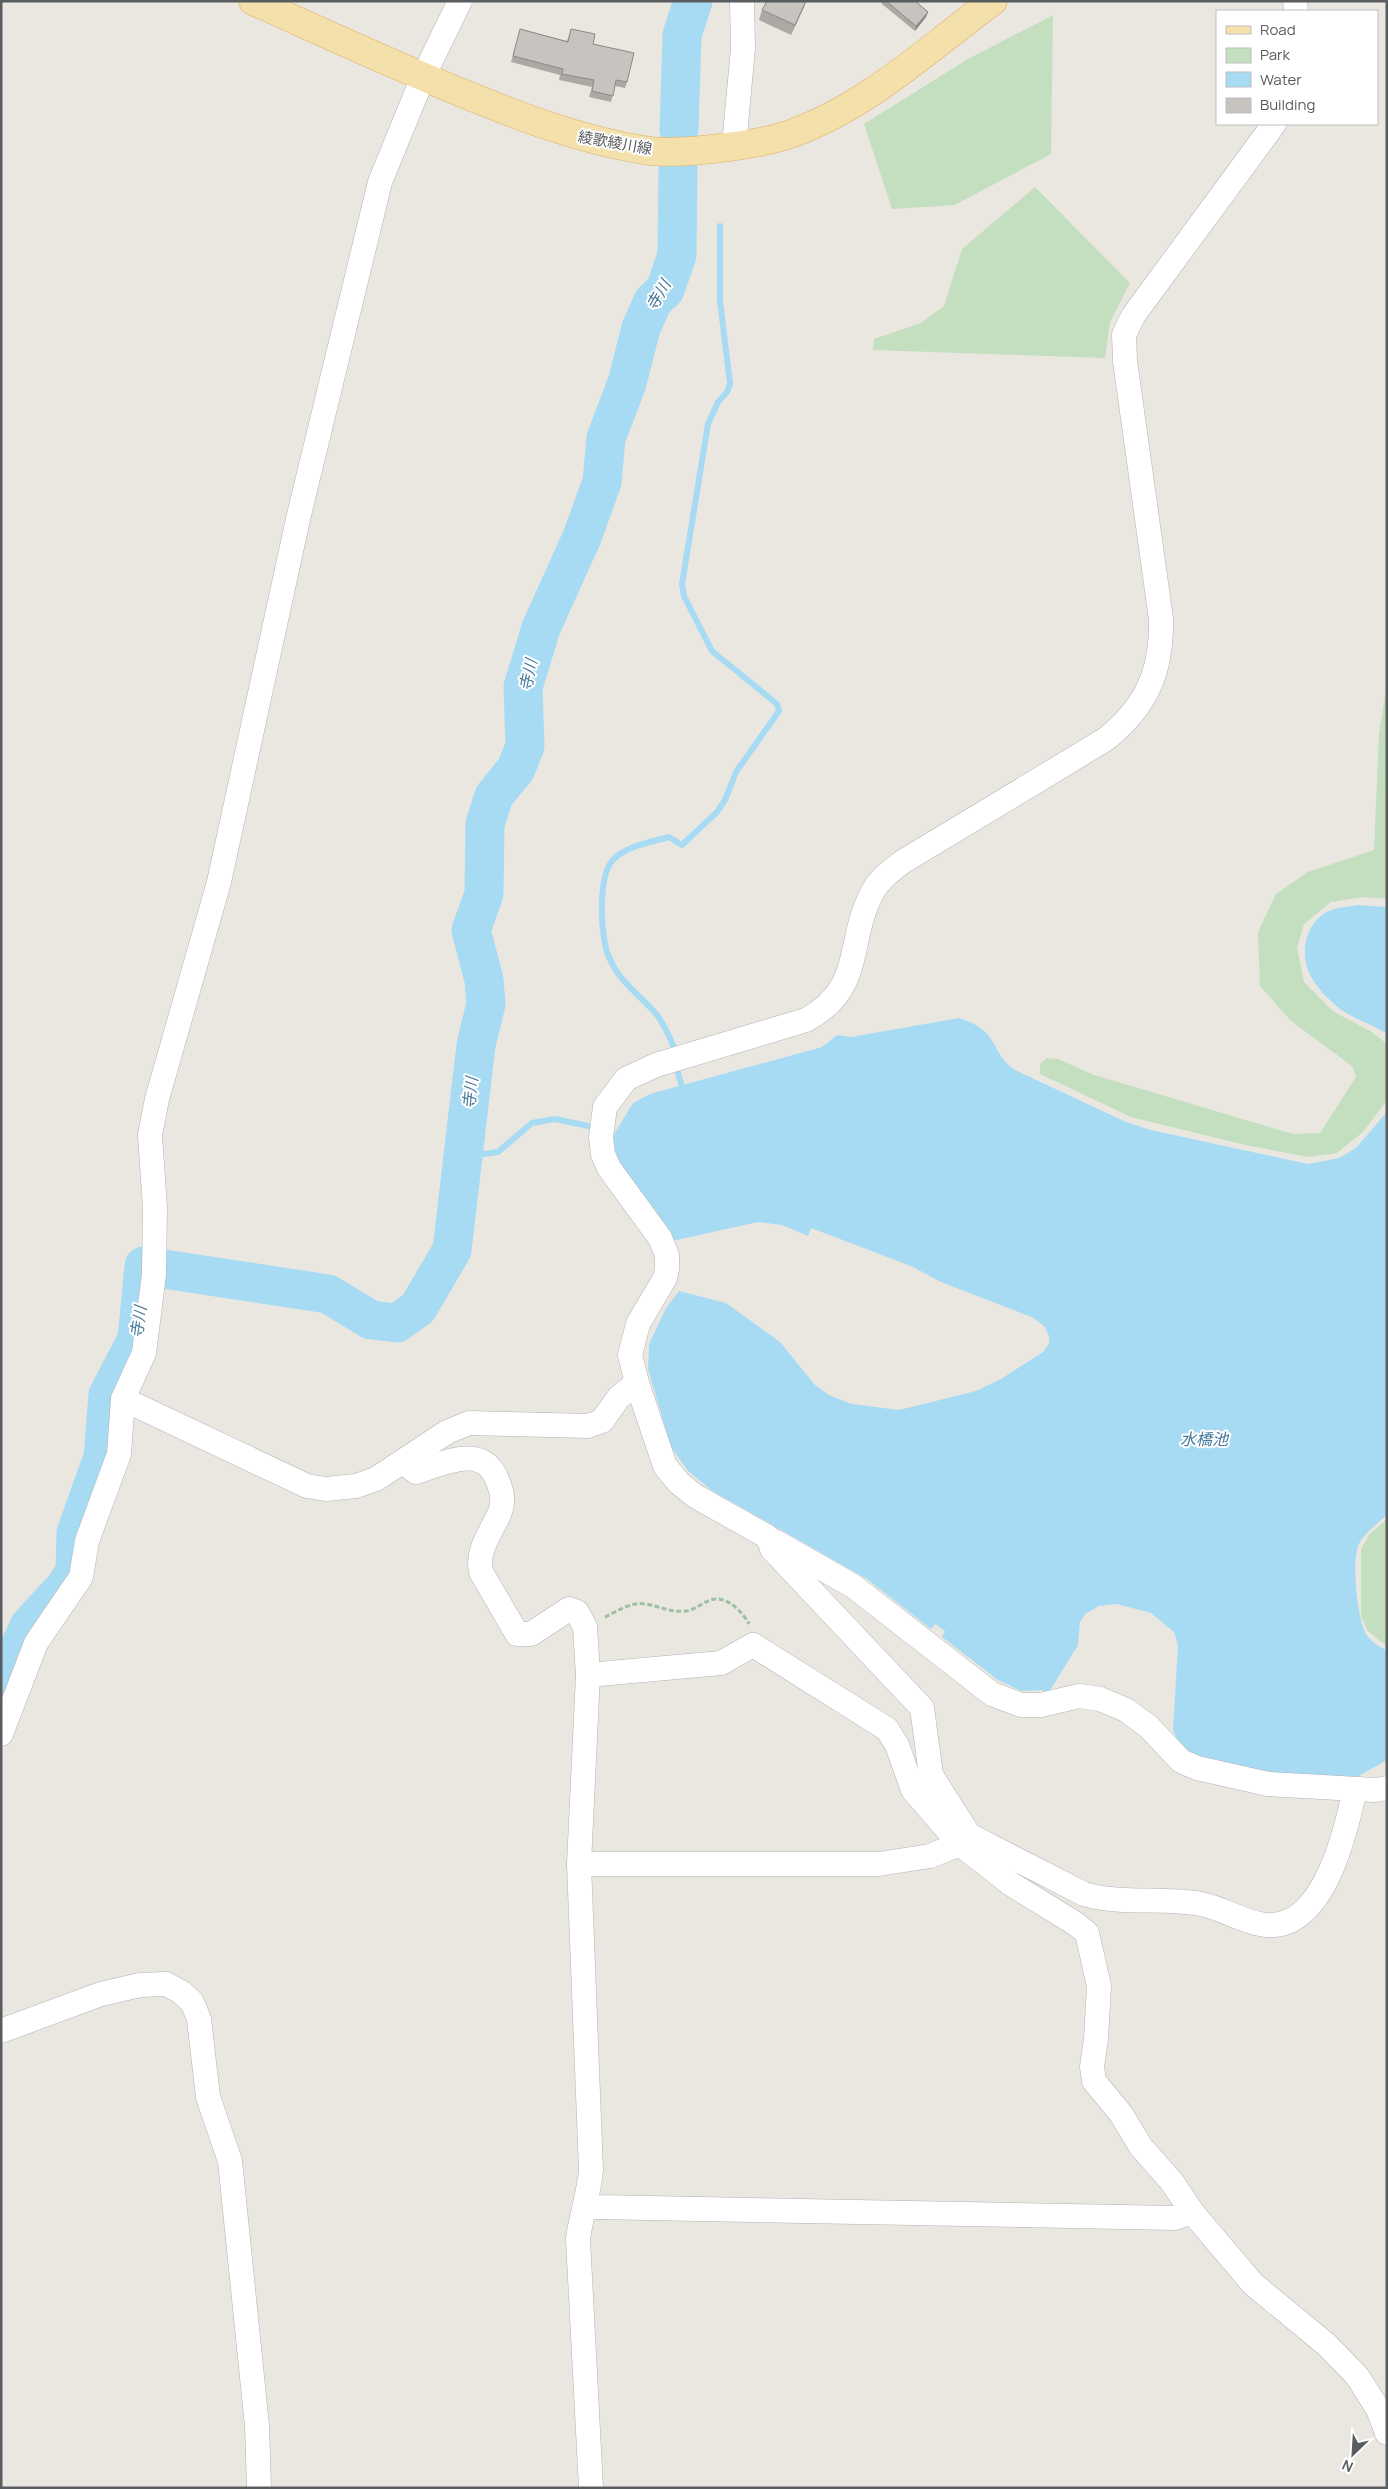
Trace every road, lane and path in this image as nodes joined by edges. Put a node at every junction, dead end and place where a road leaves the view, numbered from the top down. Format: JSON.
{"nodes":[{"id":1,"x":252,"y":1,"type":"edge"},
{"id":2,"x":460,"y":1,"type":"edge"},
{"id":3,"x":742,"y":1,"type":"edge"},
{"id":4,"x":992,"y":1,"type":"edge"},
{"id":5,"x":423,"y":77,"type":"junction"},
{"id":6,"x":1273,"y":125,"type":"edge"},
{"id":7,"x":734,"y":146,"type":"junction"},
{"id":8,"x":637,"y":1383,"type":"junction"},
{"id":9,"x":123,"y":1399,"type":"junction"},
{"id":10,"x":403,"y":1462,"type":"junction"},
{"id":11,"x":768,"y":1537,"type":"junction"},
{"id":12,"x":585,"y":1627,"type":"junction"},
{"id":13,"x":752,"y":1645,"type":"junction"},
{"id":14,"x":588,"y":1674,"type":"junction"},
{"id":15,"x":1,"y":1734,"type":"edge"},
{"id":16,"x":1387,"y":1788,"type":"edge"},
{"id":17,"x":1355,"y":1789,"type":"junction"},
{"id":18,"x":964,"y":1840,"type":"junction"},
{"id":19,"x":579,"y":1864,"type":"junction"},
{"id":20,"x":1,"y":2031,"type":"edge"},
{"id":21,"x":585,"y":2204,"type":"junction"},
{"id":22,"x":1192,"y":2212,"type":"junction"},
{"id":23,"x":1387,"y":2433,"type":"edge"},
{"id":24,"x":259,"y":2488,"type":"edge"},
{"id":25,"x":591,"y":2488,"type":"edge"}],
"edges":[{"from":1,"to":5,"type":"main road","name":"綾歌綾川線"},
{"from":2,"to":5,"type":"street"},
{"from":3,"to":7,"type":"street"},
{"from":4,"to":7,"type":"main road","name":"綾歌綾川線"},
{"from":5,"to":7,"type":"main road","name":"綾歌綾川線"},
{"from":5,"to":9,"type":"street"},
{"from":6,"to":8,"type":"street"},
{"from":8,"to":10,"type":"street"},
{"from":8,"to":11,"type":"street"},
{"from":9,"to":10,"type":"street"},
{"from":9,"to":15,"type":"street"},
{"from":10,"to":12,"type":"street"},
{"from":11,"to":17,"type":"street"},
{"from":11,"to":18,"type":"street"},
{"from":12,"to":13,"type":"path"},
{"from":12,"to":14,"type":"street"},
{"from":13,"to":14,"type":"street"},
{"from":13,"to":18,"type":"street"},
{"from":14,"to":19,"type":"street"},
{"from":16,"to":17,"type":"street"},
{"from":17,"to":18,"type":"street"},
{"from":18,"to":19,"type":"street"},
{"from":18,"to":22,"type":"street"},
{"from":19,"to":21,"type":"street"},
{"from":20,"to":24,"type":"street"},
{"from":21,"to":22,"type":"street"},
{"from":21,"to":25,"type":"street"},
{"from":22,"to":23,"type":"street"}]}
